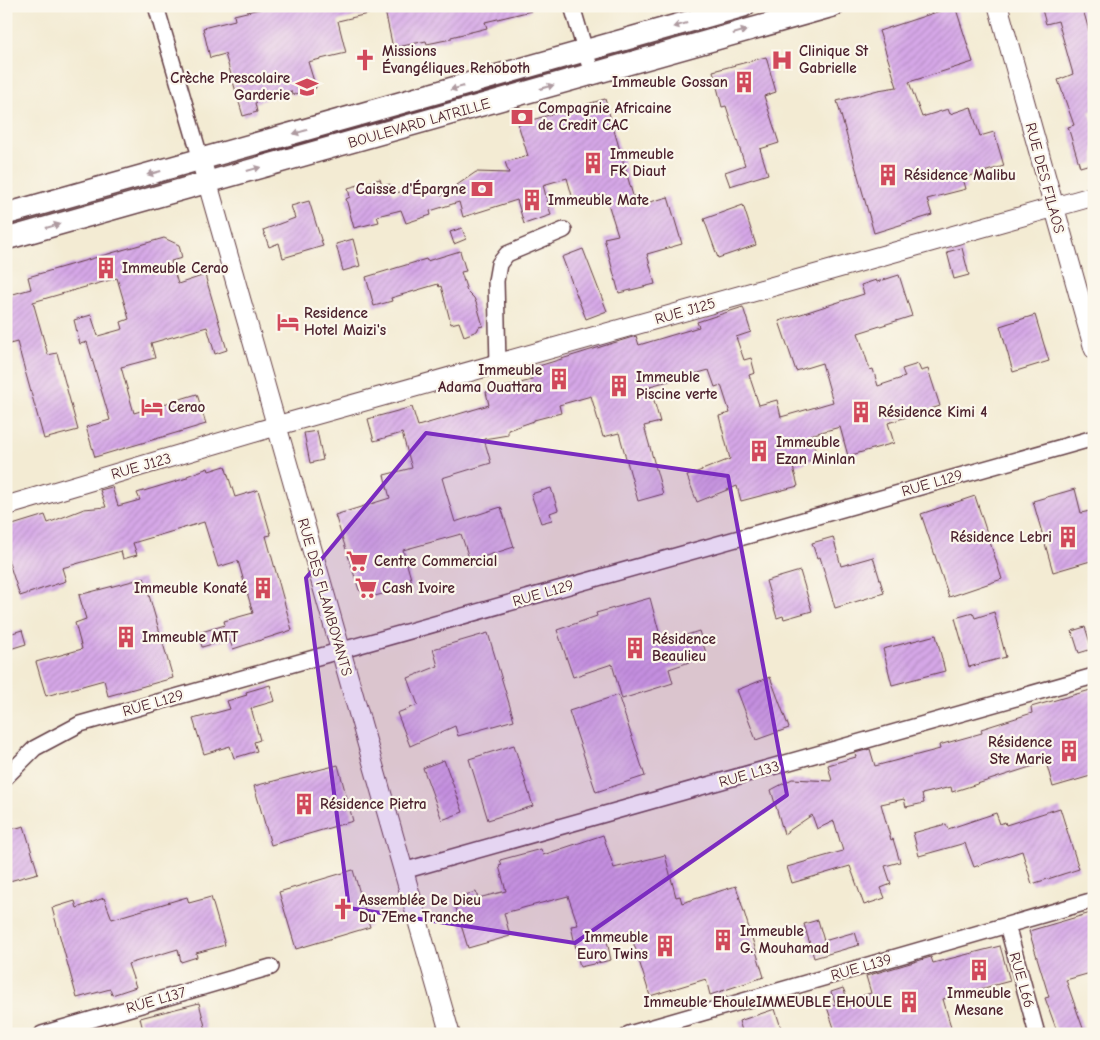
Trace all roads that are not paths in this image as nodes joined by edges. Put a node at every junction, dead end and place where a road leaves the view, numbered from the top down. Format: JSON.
{"nodes":[{"id":1,"x":572,"y":6,"type":"edge"},
{"id":2,"x":744,"y":6,"type":"edge"},
{"id":3,"x":832,"y":6,"type":"edge"},
{"id":4,"x":998,"y":6,"type":"edge"},
{"id":5,"x":158,"y":7,"type":"edge"},
{"id":6,"x":586,"y":52,"type":"junction"},
{"id":7,"x":592,"y":74,"type":"junction"},
{"id":8,"x":201,"y":160,"type":"junction"},
{"id":9,"x":207,"y":182,"type":"junction"},
{"id":10,"x":1094,"y":196,"type":"edge"},
{"id":11,"x":1053,"y":207,"type":"junction"},
{"id":12,"x":6,"y":214,"type":"edge"},
{"id":13,"x":564,"y":230,"type":"dead end"},
{"id":14,"x":6,"y":239,"type":"edge"},
{"id":15,"x":1094,"y":350,"type":"edge"},
{"id":16,"x":498,"y":364,"type":"junction"},
{"id":17,"x":276,"y":426,"type":"junction"},
{"id":18,"x":1094,"y":438,"type":"edge"},
{"id":19,"x":6,"y":506,"type":"edge"},
{"id":20,"x":340,"y":650,"type":"junction"},
{"id":21,"x":1094,"y":676,"type":"edge"},
{"id":22,"x":6,"y":777,"type":"edge"},
{"id":23,"x":403,"y":871,"type":"junction"},
{"id":24,"x":1094,"y":900,"type":"edge"},
{"id":25,"x":1007,"y":925,"type":"junction"},
{"id":26,"x":271,"y":967,"type":"dead end"},
{"id":27,"x":42,"y":1034,"type":"edge"},
{"id":28,"x":450,"y":1034,"type":"edge"},
{"id":29,"x":629,"y":1034,"type":"edge"},
{"id":30,"x":1037,"y":1034,"type":"edge"}],
"edges":[{"from":1,"to":6,"type":"street"},
{"from":2,"to":6,"type":"main road","name":"BOULEVARD LATRILLE","one_way":true},
{"from":7,"to":3,"type":"main road","name":"BOULEVARD LATRILLE","one_way":true},
{"from":4,"to":11,"type":"street","name":"RUE DES FILAOS"},
{"from":5,"to":8,"type":"street"},
{"from":6,"to":7,"type":"street"},
{"from":6,"to":8,"type":"main road","name":"BOULEVARD LATRILLE","one_way":true},
{"from":9,"to":7,"type":"main road","name":"BOULEVARD LATRILLE","one_way":true},
{"from":8,"to":9,"type":"street","name":"RUE DES FLAMBOYANTS"},
{"from":8,"to":12,"type":"main road","name":"BOULEVARD LATRILLE","one_way":true},
{"from":14,"to":9,"type":"main road","name":"BOULEVARD LATRILLE","one_way":true},
{"from":9,"to":17,"type":"street","name":"RUE DES FLAMBOYANTS"},
{"from":10,"to":11,"type":"street","name":"RUE J125"},
{"from":11,"to":15,"type":"street","name":"RUE DES FILAOS"},
{"from":11,"to":16,"type":"street","name":"RUE J125"},
{"from":13,"to":16,"type":"street"},
{"from":16,"to":17,"type":"street","name":"RUE J125"},
{"from":17,"to":19,"type":"street","name":"RUE J123"},
{"from":17,"to":20,"type":"street","name":"RUE DES FLAMBOYANTS"},
{"from":18,"to":20,"type":"street","name":"RUE L129"},
{"from":20,"to":22,"type":"street","name":"RUE L129"},
{"from":20,"to":23,"type":"street","name":"RUE DES FLAMBOYANTS"},
{"from":21,"to":23,"type":"street","name":"RUE L133"},
{"from":23,"to":28,"type":"street","name":"RUE DES FLAMBOYANTS"},
{"from":24,"to":25,"type":"street","name":"RUE L139"},
{"from":25,"to":29,"type":"street","name":"RUE L139"},
{"from":25,"to":30,"type":"street","name":"RUE L66"},
{"from":26,"to":27,"type":"street","name":"RUE L137"}]}
